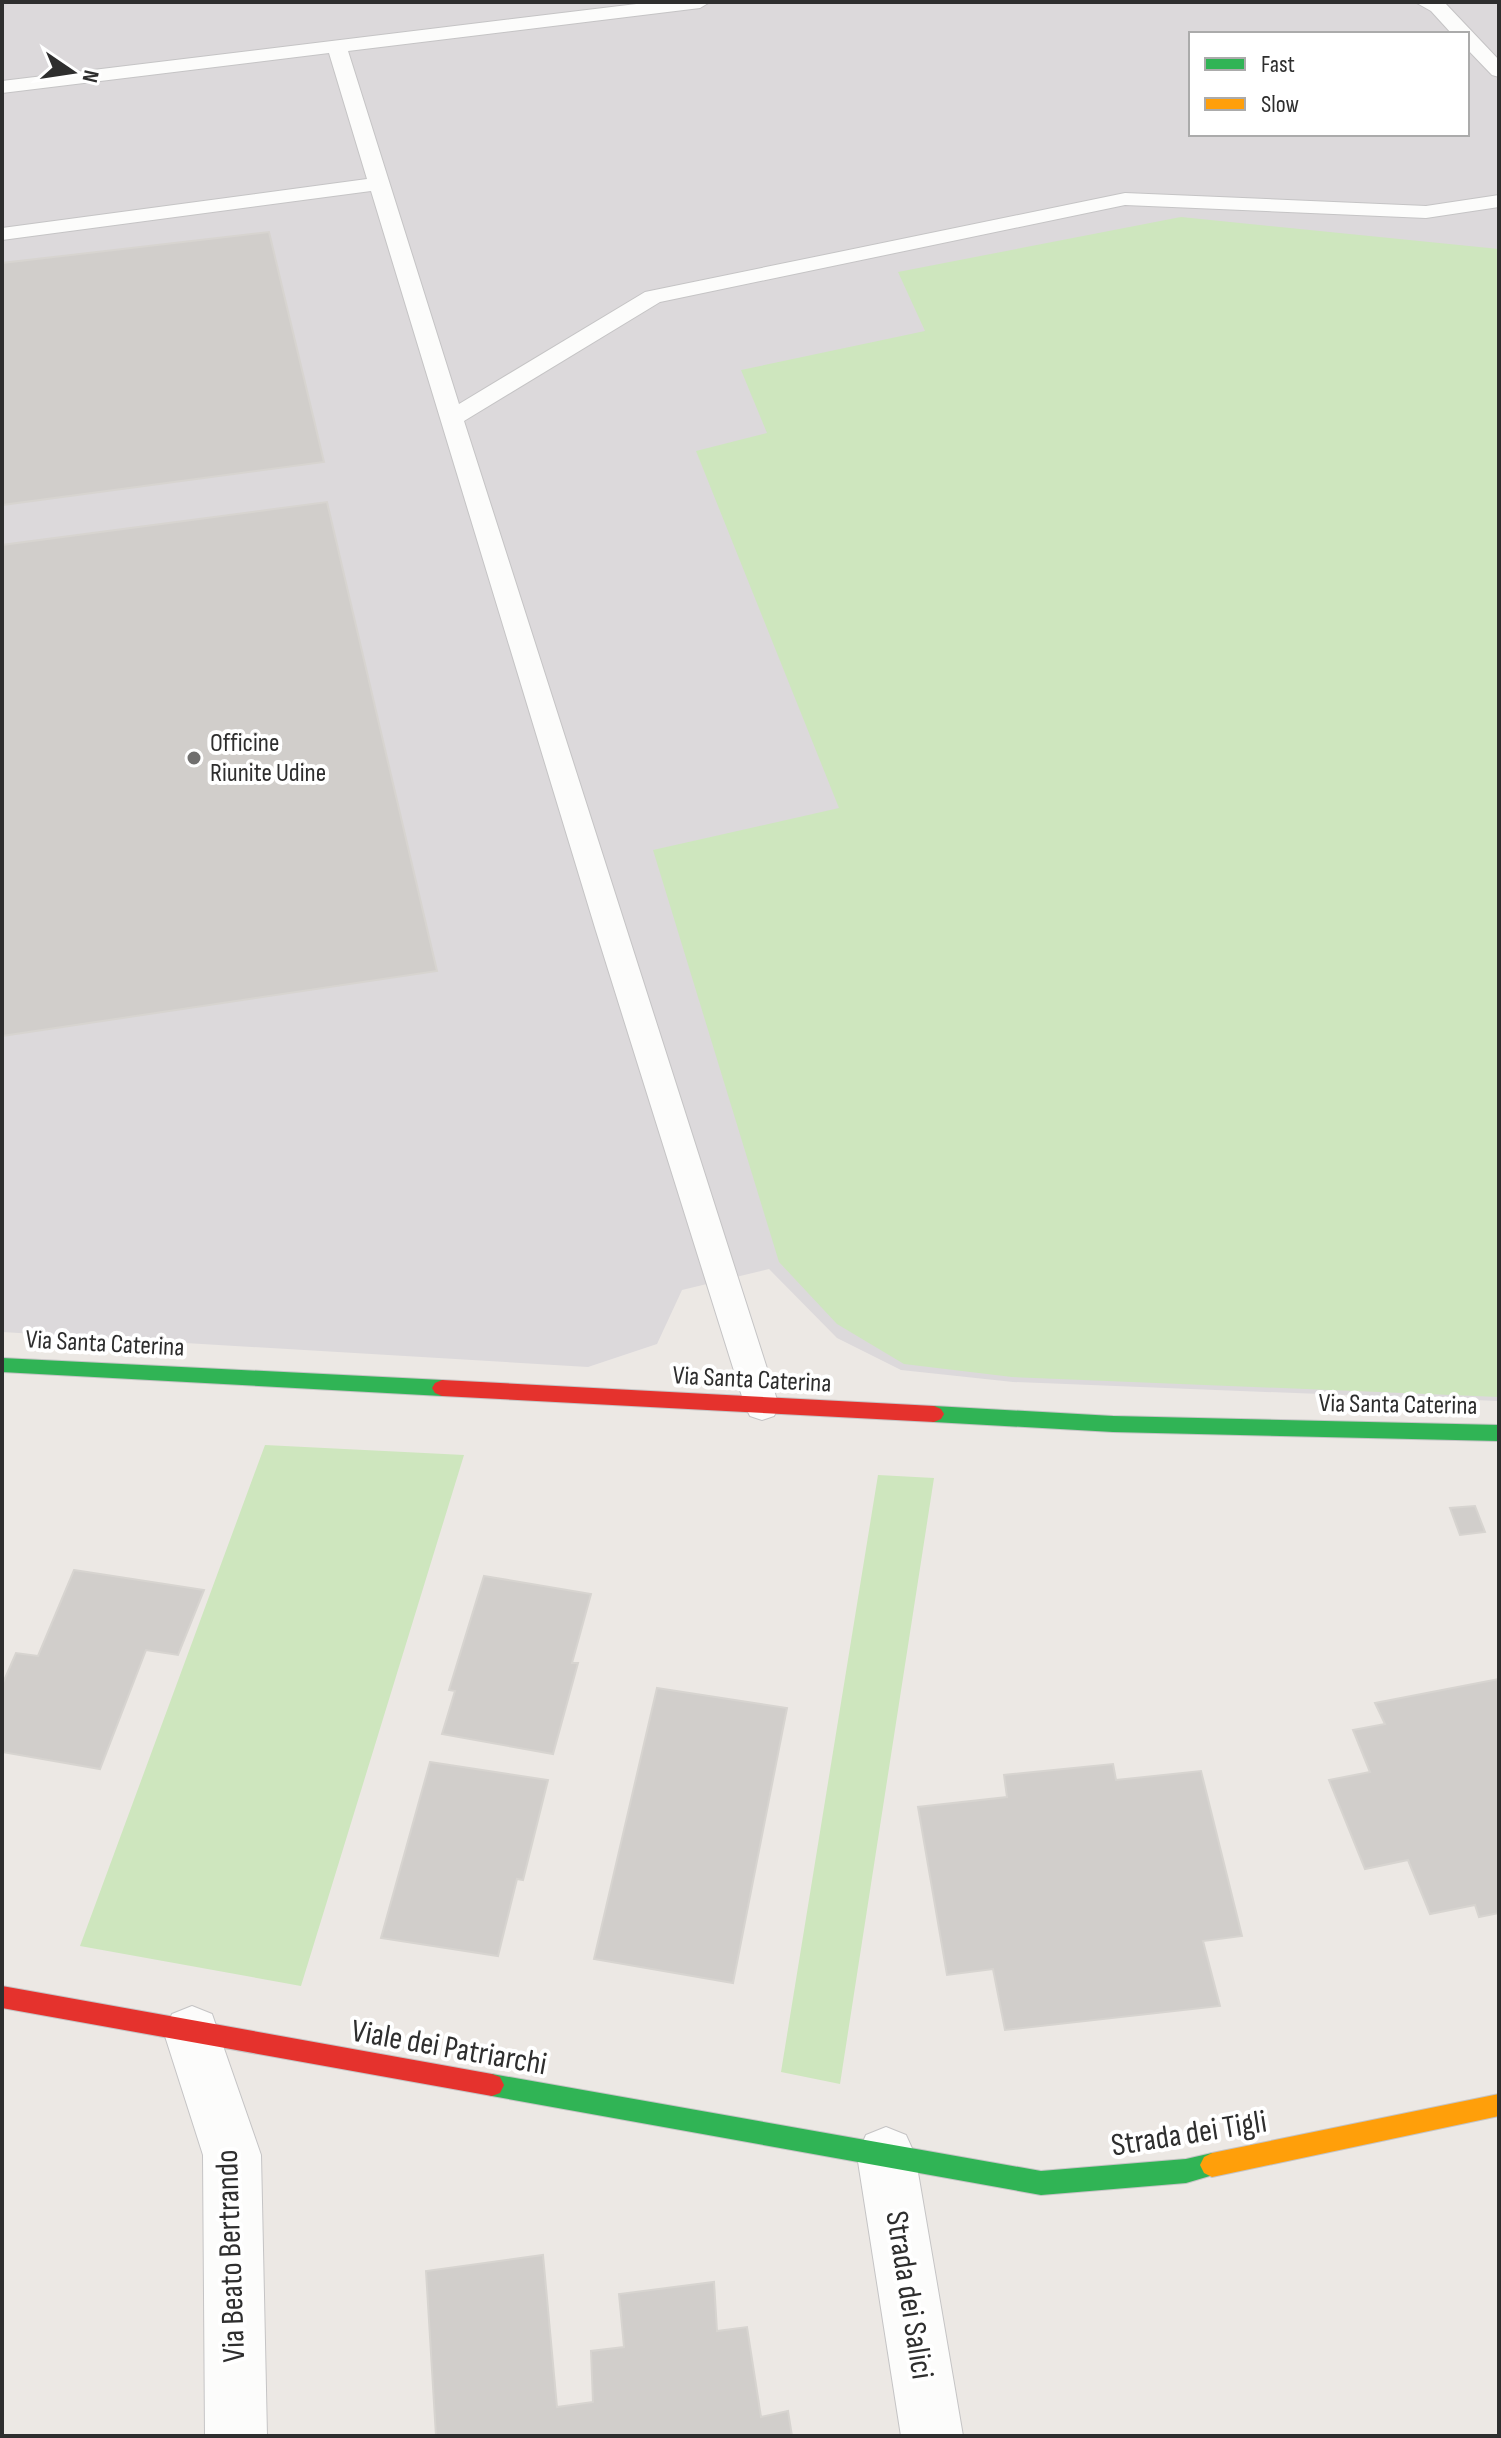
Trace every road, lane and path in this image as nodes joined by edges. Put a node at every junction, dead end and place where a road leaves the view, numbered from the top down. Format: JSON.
{"nodes":[{"id":1,"x":700,"y":2,"type":"edge"},
{"id":2,"x":1425,"y":2,"type":"edge"},
{"id":3,"x":1461,"y":32,"type":"edge"},
{"id":4,"x":1469,"y":40,"type":"edge"},
{"id":5,"x":337,"y":47,"type":"junction"},
{"id":6,"x":1499,"y":71,"type":"edge"},
{"id":7,"x":2,"y":87,"type":"edge"},
{"id":8,"x":379,"y":184,"type":"junction"},
{"id":9,"x":1499,"y":201,"type":"edge"},
{"id":10,"x":2,"y":234,"type":"edge"},
{"id":11,"x":452,"y":418,"type":"junction"},
{"id":12,"x":2,"y":1365,"type":"edge"},
{"id":13,"x":762,"y":1406,"type":"junction"},
{"id":14,"x":1499,"y":1433,"type":"edge"},
{"id":15,"x":2,"y":1997,"type":"edge"},
{"id":16,"x":192,"y":2033,"type":"junction"},
{"id":17,"x":1499,"y":2105,"type":"edge"},
{"id":18,"x":886,"y":2155,"type":"junction"},
{"id":19,"x":236,"y":2436,"type":"edge"},
{"id":20,"x":932,"y":2436,"type":"edge"}],
"edges":[{"from":1,"to":5,"type":"lane"},
{"from":2,"to":3,"type":"lane"},
{"from":4,"to":6,"type":"lane"},
{"from":5,"to":7,"type":"lane"},
{"from":5,"to":8,"type":"lane"},
{"from":8,"to":10,"type":"lane"},
{"from":8,"to":11,"type":"lane"},
{"from":9,"to":11,"type":"lane"},
{"from":11,"to":13,"type":"lane"},
{"from":12,"to":13,"type":"street","name":"Via Santa Caterina"},
{"from":13,"to":14,"type":"street","name":"Via Santa Caterina"},
{"from":15,"to":16,"type":"street","name":"Viale dei Patriarchi"},
{"from":16,"to":18,"type":"street","name":"Viale dei Patriarchi"},
{"from":16,"to":19,"type":"street","name":"Via Beato Bertrando"},
{"from":17,"to":18,"type":"street","name":"Strada dei Tigli"},
{"from":18,"to":20,"type":"street","name":"Strada dei Salici"}]}
